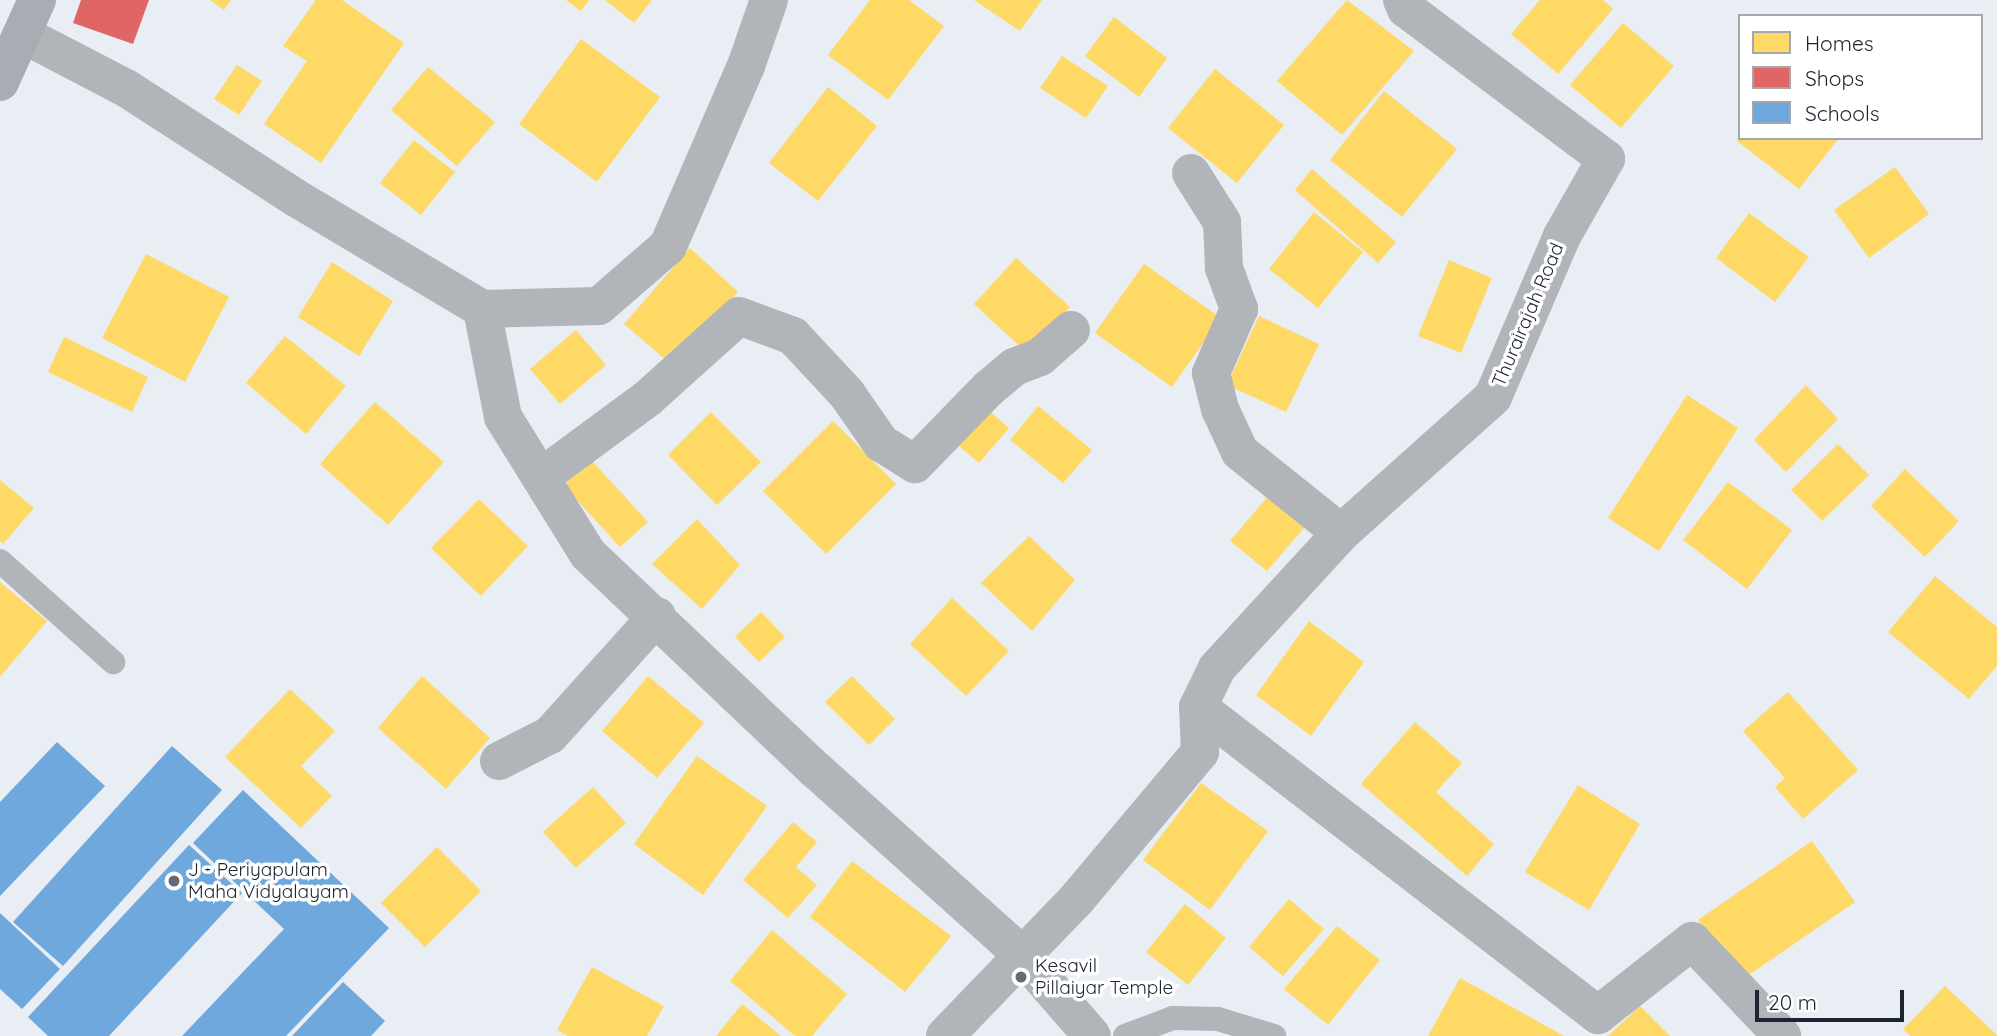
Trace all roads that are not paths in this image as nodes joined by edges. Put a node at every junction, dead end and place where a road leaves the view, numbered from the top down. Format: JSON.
{"nodes":[{"id":1,"x":769,"y":0,"type":"edge"},
{"id":2,"x":1402,"y":0,"type":"edge"},
{"id":3,"x":30,"y":17,"type":"edge"},
{"id":4,"x":0,"y":82,"type":"edge"},
{"id":5,"x":1191,"y":173,"type":"dead end"},
{"id":6,"x":482,"y":309,"type":"junction"},
{"id":7,"x":1071,"y":330,"type":"dead end"},
{"id":8,"x":541,"y":477,"type":"junction"},
{"id":9,"x":1341,"y":533,"type":"junction"},
{"id":10,"x":0,"y":561,"type":"edge"},
{"id":11,"x":657,"y":616,"type":"junction"},
{"id":12,"x":113,"y":662,"type":"dead end"},
{"id":13,"x":1198,"y":707,"type":"junction"},
{"id":14,"x":499,"y":761,"type":"dead end"},
{"id":15,"x":1021,"y":954,"type":"junction"},
{"id":16,"x":945,"y":1036,"type":"edge"},
{"id":17,"x":1092,"y":1036,"type":"edge"},
{"id":18,"x":1125,"y":1036,"type":"edge"},
{"id":19,"x":1274,"y":1036,"type":"edge"},
{"id":20,"x":1782,"y":1036,"type":"edge"}],
"edges":[{"from":1,"to":6,"type":"street"},
{"from":2,"to":9,"type":"street","name":"Thurairajah Road"},
{"from":3,"to":4,"type":"main road"},
{"from":3,"to":6,"type":"street"},
{"from":5,"to":9,"type":"street"},
{"from":6,"to":8,"type":"street"},
{"from":7,"to":8,"type":"street"},
{"from":8,"to":11,"type":"street"},
{"from":9,"to":13,"type":"street","name":"Thurairajah Road"},
{"from":10,"to":12,"type":"lane"},
{"from":11,"to":14,"type":"street"},
{"from":11,"to":15,"type":"street"},
{"from":13,"to":15,"type":"street"},
{"from":13,"to":20,"type":"street"},
{"from":15,"to":16,"type":"street"},
{"from":15,"to":17,"type":"street"},
{"from":18,"to":19,"type":"lane"}]}
